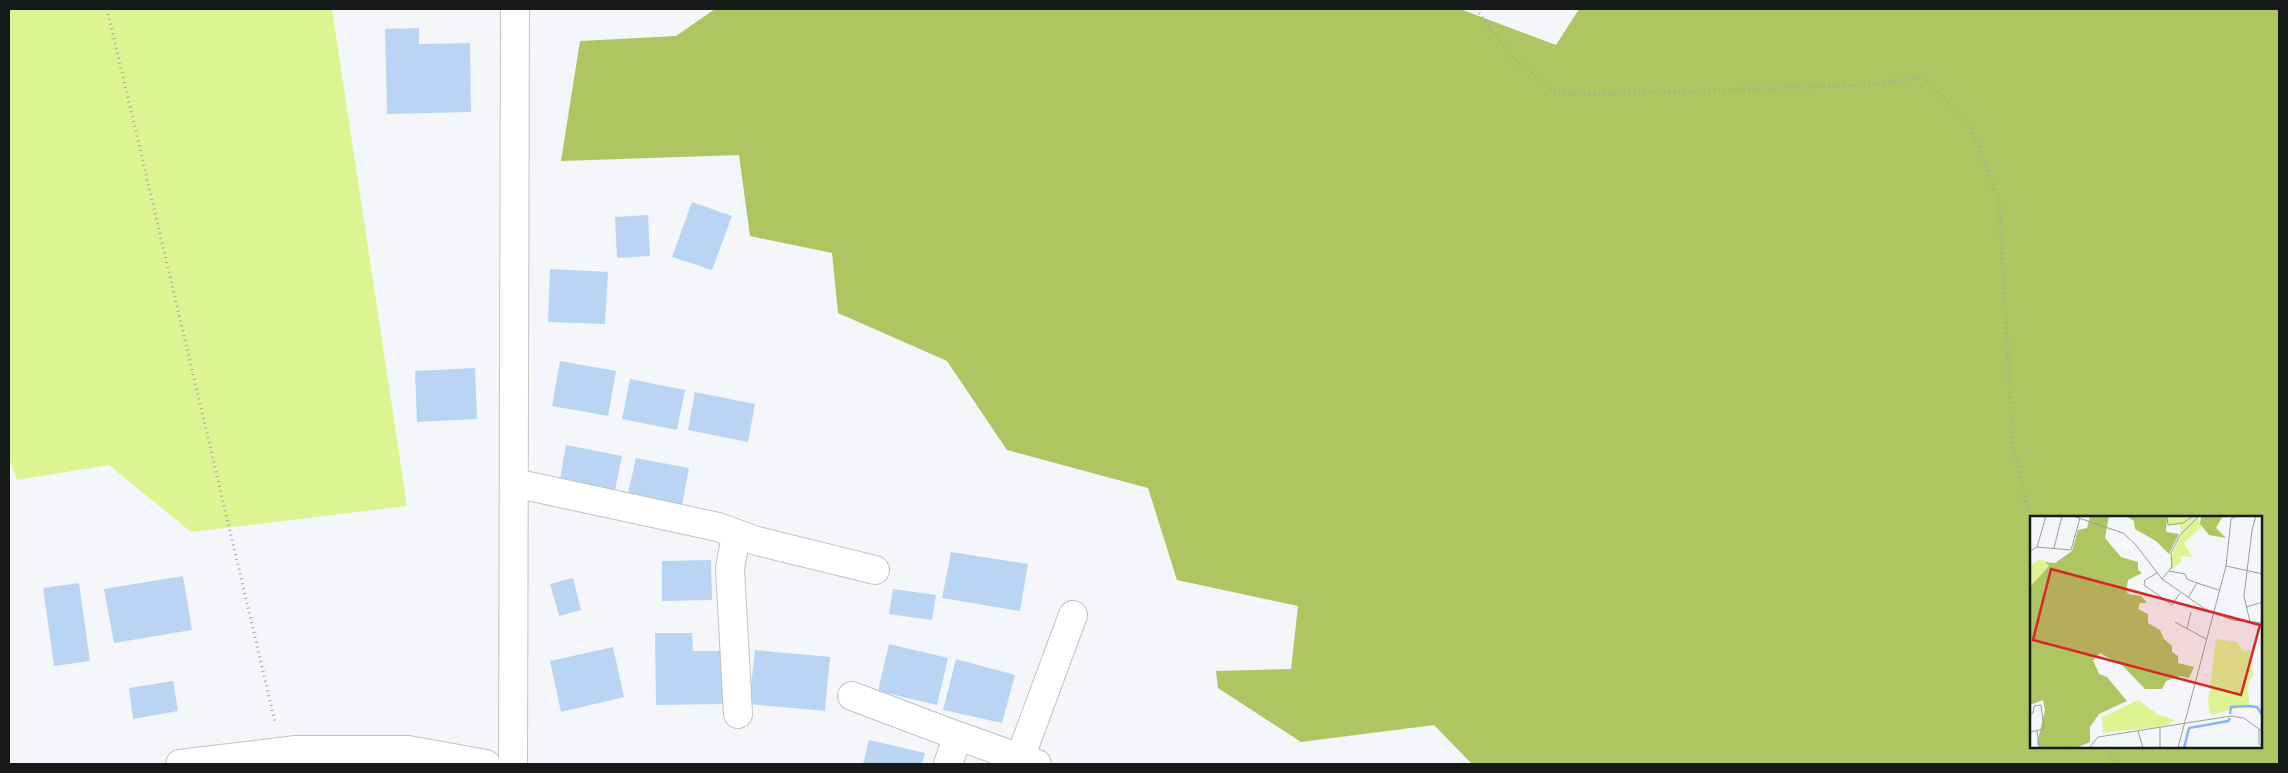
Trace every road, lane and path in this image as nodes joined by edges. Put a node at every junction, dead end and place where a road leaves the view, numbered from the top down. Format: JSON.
{"nodes":[{"id":1,"x":107,"y":9,"type":"edge"},
{"id":2,"x":515,"y":9,"type":"edge"},
{"id":3,"x":1476,"y":9,"type":"edge"},
{"id":4,"x":514,"y":484,"type":"junction"},
{"id":5,"x":2030,"y":517,"type":"edge"},
{"id":6,"x":736,"y":534,"type":"junction"},
{"id":7,"x":875,"y":570,"type":"dead end"},
{"id":8,"x":1073,"y":615,"type":"dead end"},
{"id":9,"x":852,"y":696,"type":"dead end"},
{"id":10,"x":738,"y":714,"type":"dead end"},
{"id":11,"x":958,"y":736,"type":"junction"},
{"id":12,"x":2108,"y":748,"type":"edge"},
{"id":13,"x":282,"y":752,"type":"junction"},
{"id":14,"x":1028,"y":761,"type":"edge"},
{"id":15,"x":180,"y":764,"type":"edge"},
{"id":16,"x":486,"y":764,"type":"edge"},
{"id":17,"x":513,"y":764,"type":"edge"},
{"id":18,"x":948,"y":764,"type":"edge"},
{"id":19,"x":2114,"y":764,"type":"edge"}],
"edges":[{"from":1,"to":13,"type":"path"},
{"from":2,"to":4,"type":"street"},
{"from":3,"to":5,"type":"path"},
{"from":4,"to":6,"type":"street"},
{"from":4,"to":17,"type":"street"},
{"from":6,"to":7,"type":"street"},
{"from":6,"to":10,"type":"street"},
{"from":8,"to":14,"type":"street"},
{"from":9,"to":11,"type":"street"},
{"from":11,"to":14,"type":"street"},
{"from":11,"to":18,"type":"street"},
{"from":12,"to":19,"type":"path"},
{"from":13,"to":15,"type":"street"},
{"from":13,"to":16,"type":"street"}]}
